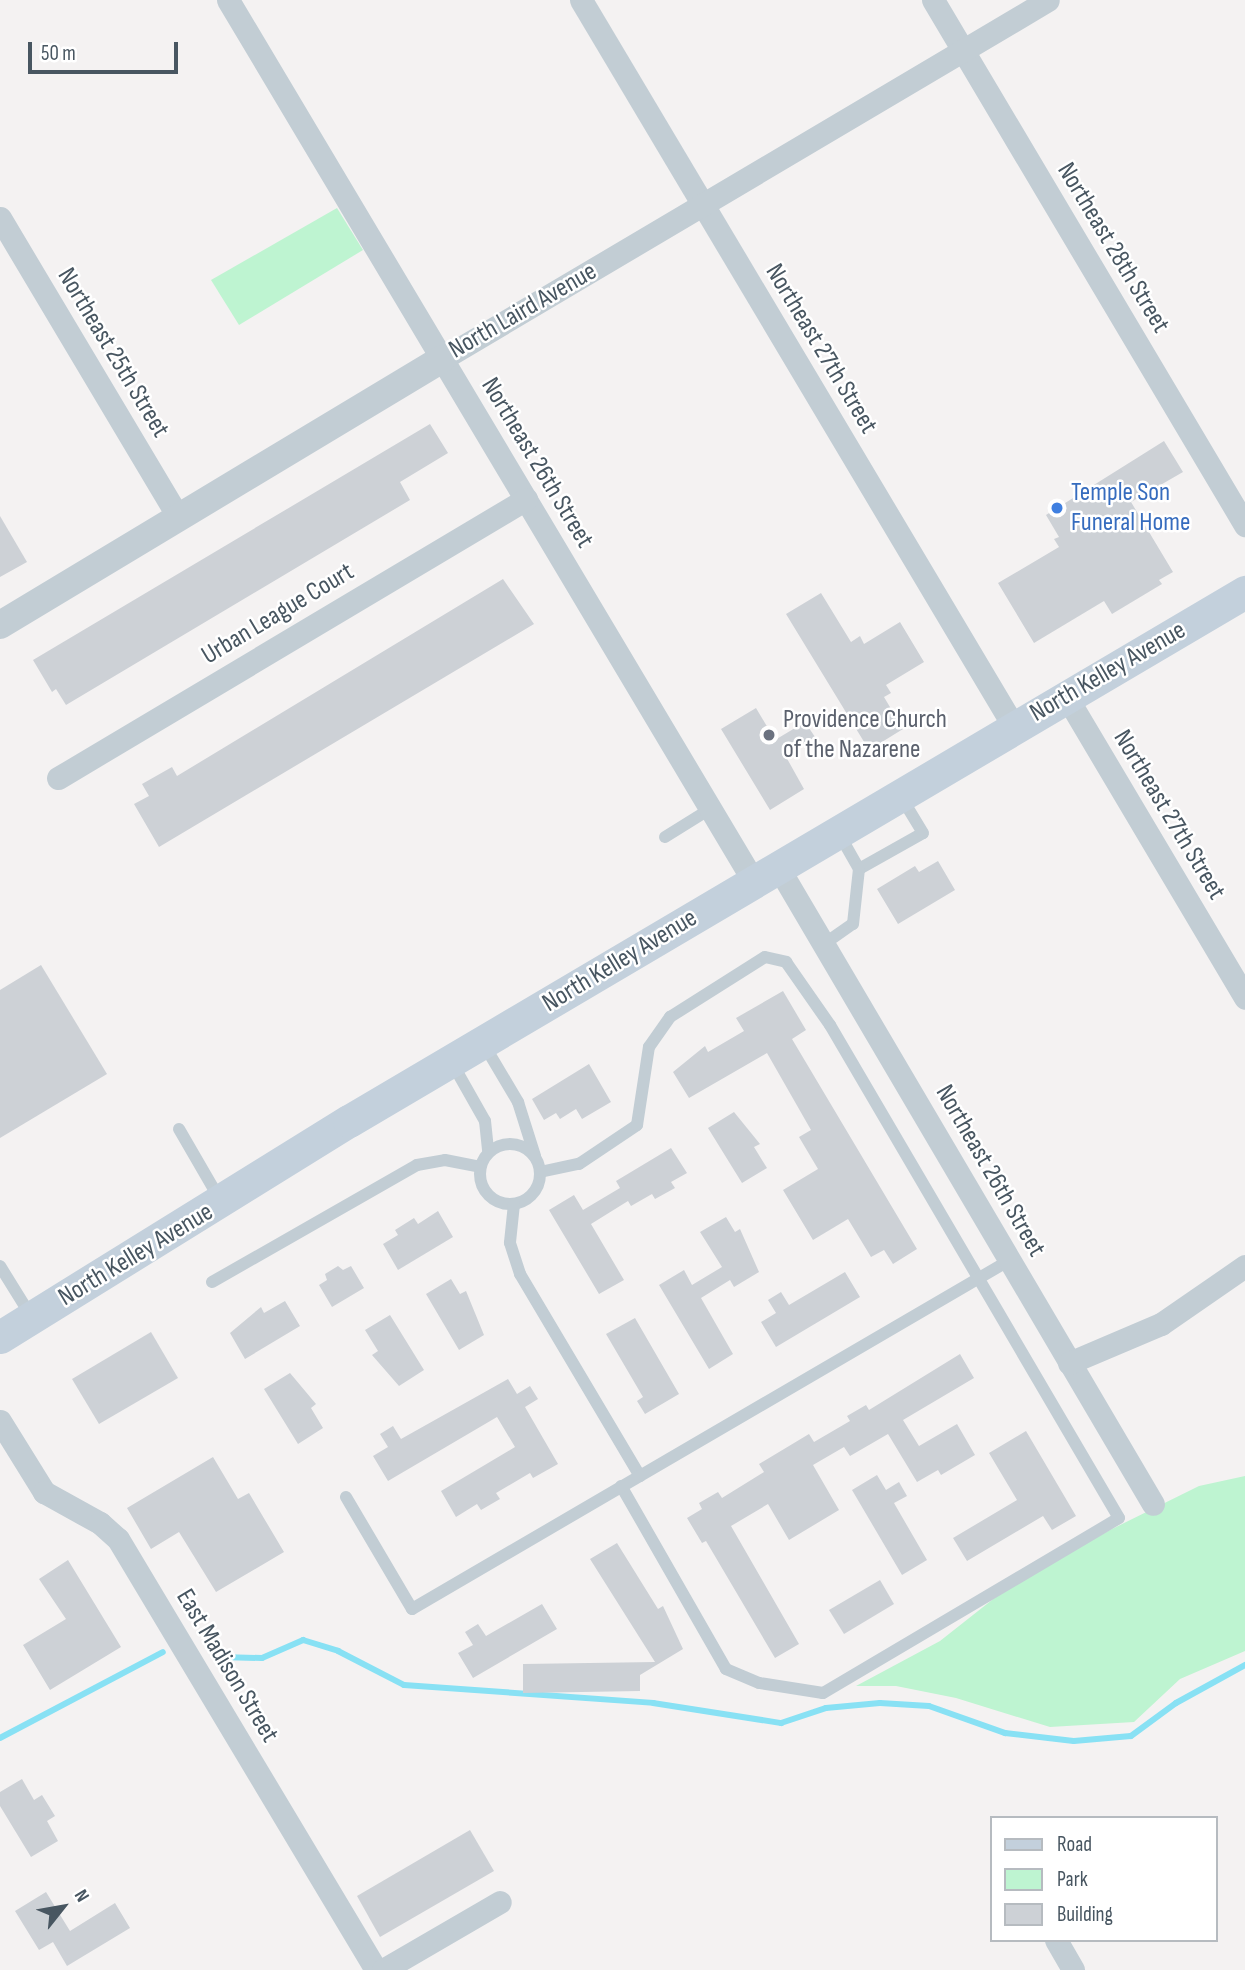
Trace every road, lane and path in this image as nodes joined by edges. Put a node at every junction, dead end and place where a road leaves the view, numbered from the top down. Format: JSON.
{"nodes":[{"id":1,"x":228,"y":0,"type":"edge"},
{"id":2,"x":581,"y":0,"type":"edge"},
{"id":3,"x":933,"y":0,"type":"edge"},
{"id":4,"x":1048,"y":0,"type":"edge"},
{"id":5,"x":963,"y":50,"type":"junction"},
{"id":6,"x":703,"y":205,"type":"junction"},
{"id":7,"x":0,"y":218,"type":"edge"},
{"id":8,"x":442,"y":359,"type":"junction"},
{"id":9,"x":526,"y":499,"type":"junction"},
{"id":10,"x":179,"y":518,"type":"junction"},
{"id":11,"x":1245,"y":525,"type":"edge"},
{"id":12,"x":1245,"y":592,"type":"edge"},
{"id":13,"x":0,"y":625,"type":"edge"},
{"id":14,"x":1066,"y":696,"type":"junction"},
{"id":15,"x":1014,"y":727,"type":"junction"},
{"id":16,"x":58,"y":779,"type":"dead end"},
{"id":17,"x":900,"y":795,"type":"junction"},
{"id":18,"x":710,"y":809,"type":"junction"},
{"id":19,"x":838,"y":832,"type":"junction"},
{"id":20,"x":665,"y":837,"type":"dead end"},
{"id":21,"x":859,"y":869,"type":"junction"},
{"id":22,"x":766,"y":875,"type":"junction"},
{"id":23,"x":824,"y":944,"type":"junction"},
{"id":24,"x":1245,"y":999,"type":"edge"},
{"id":25,"x":482,"y":1042,"type":"junction"},
{"id":26,"x":450,"y":1061,"type":"junction"},
{"id":27,"x":178,"y":1129,"type":"dead end"},
{"id":28,"x":488,"y":1151,"type":"junction"},
{"id":29,"x":538,"y":1166,"type":"junction"},
{"id":30,"x":480,"y":1167,"type":"junction"},
{"id":31,"x":222,"y":1203,"type":"junction"},
{"id":32,"x":514,"y":1204,"type":"junction"},
{"id":33,"x":1010,"y":1260,"type":"junction"},
{"id":34,"x":0,"y":1266,"type":"edge"},
{"id":35,"x":1245,"y":1266,"type":"edge"},
{"id":36,"x":976,"y":1279,"type":"junction"},
{"id":37,"x":212,"y":1282,"type":"dead end"},
{"id":38,"x":32,"y":1317,"type":"junction"},
{"id":39,"x":0,"y":1337,"type":"edge"},
{"id":40,"x":1069,"y":1363,"type":"junction"},
{"id":41,"x":0,"y":1421,"type":"edge"},
{"id":42,"x":640,"y":1476,"type":"junction"},
{"id":43,"x":621,"y":1486,"type":"junction"},
{"id":44,"x":346,"y":1497,"type":"dead end"},
{"id":45,"x":1153,"y":1504,"type":"dead end"},
{"id":46,"x":500,"y":1902,"type":"dead end"},
{"id":47,"x":1057,"y":1942,"type":"edge"},
{"id":48,"x":376,"y":1970,"type":"edge"},
{"id":49,"x":383,"y":1970,"type":"edge"},
{"id":50,"x":1073,"y":1970,"type":"edge"}],
"edges":[{"from":1,"to":8,"type":"street","name":"Northeast 26th Street"},
{"from":2,"to":6,"type":"street","name":"Northeast 27th Street"},
{"from":3,"to":5,"type":"street","name":"Northeast 28th Street"},
{"from":4,"to":5,"type":"street","name":"North Laird Avenue"},
{"from":5,"to":6,"type":"street","name":"North Laird Avenue"},
{"from":5,"to":11,"type":"street","name":"Northeast 28th Street"},
{"from":6,"to":8,"type":"street","name":"North Laird Avenue"},
{"from":6,"to":15,"type":"street","name":"Northeast 27th Street"},
{"from":7,"to":10,"type":"street","name":"Northeast 25th Street"},
{"from":8,"to":9,"type":"street","name":"Northeast 26th Street"},
{"from":8,"to":10,"type":"street","name":"North Laird Avenue"},
{"from":9,"to":16,"type":"street","name":"Urban League Court"},
{"from":9,"to":18,"type":"street","name":"Northeast 26th Street"},
{"from":10,"to":13,"type":"street","name":"North Laird Avenue"},
{"from":12,"to":14,"type":"main road","name":"North Kelley Avenue"},
{"from":14,"to":15,"type":"main road","name":"North Kelley Avenue"},
{"from":14,"to":24,"type":"street","name":"Northeast 27th Street"},
{"from":15,"to":17,"type":"main road","name":"North Kelley Avenue"},
{"from":17,"to":19,"type":"main road","name":"North Kelley Avenue"},
{"from":17,"to":21,"type":"lane"},
{"from":18,"to":20,"type":"lane"},
{"from":18,"to":22,"type":"street","name":"Northeast 26th Street"},
{"from":19,"to":21,"type":"lane"},
{"from":19,"to":22,"type":"main road","name":"North Kelley Avenue"},
{"from":21,"to":23,"type":"lane"},
{"from":22,"to":23,"type":"street","name":"Northeast 26th Street"},
{"from":22,"to":25,"type":"main road","name":"North Kelley Avenue"},
{"from":23,"to":33,"type":"street","name":"Northeast 26th Street"},
{"from":25,"to":26,"type":"main road","name":"North Kelley Avenue"},
{"from":25,"to":29,"type":"lane"},
{"from":26,"to":28,"type":"lane"},
{"from":26,"to":31,"type":"main road","name":"North Kelley Avenue"},
{"from":27,"to":31,"type":"lane"},
{"from":28,"to":29,"type":"lane"},
{"from":28,"to":30,"type":"lane"},
{"from":29,"to":32,"type":"lane"},
{"from":29,"to":36,"type":"lane"},
{"from":30,"to":32,"type":"lane"},
{"from":30,"to":37,"type":"lane"},
{"from":31,"to":38,"type":"main road","name":"North Kelley Avenue"},
{"from":32,"to":42,"type":"lane"},
{"from":33,"to":36,"type":"lane"},
{"from":33,"to":40,"type":"street","name":"Northeast 26th Street"},
{"from":34,"to":38,"type":"lane"},
{"from":35,"to":40,"type":"street"},
{"from":36,"to":42,"type":"lane"},
{"from":36,"to":43,"type":"lane"},
{"from":38,"to":39,"type":"main road","name":"North Kelley Avenue"},
{"from":40,"to":45,"type":"street","name":"Northeast 26th Street"},
{"from":41,"to":48,"type":"street","name":"East Madison Street"},
{"from":42,"to":43,"type":"lane"},
{"from":43,"to":44,"type":"lane"},
{"from":46,"to":49,"type":"street"},
{"from":47,"to":50,"type":"street"}]}
